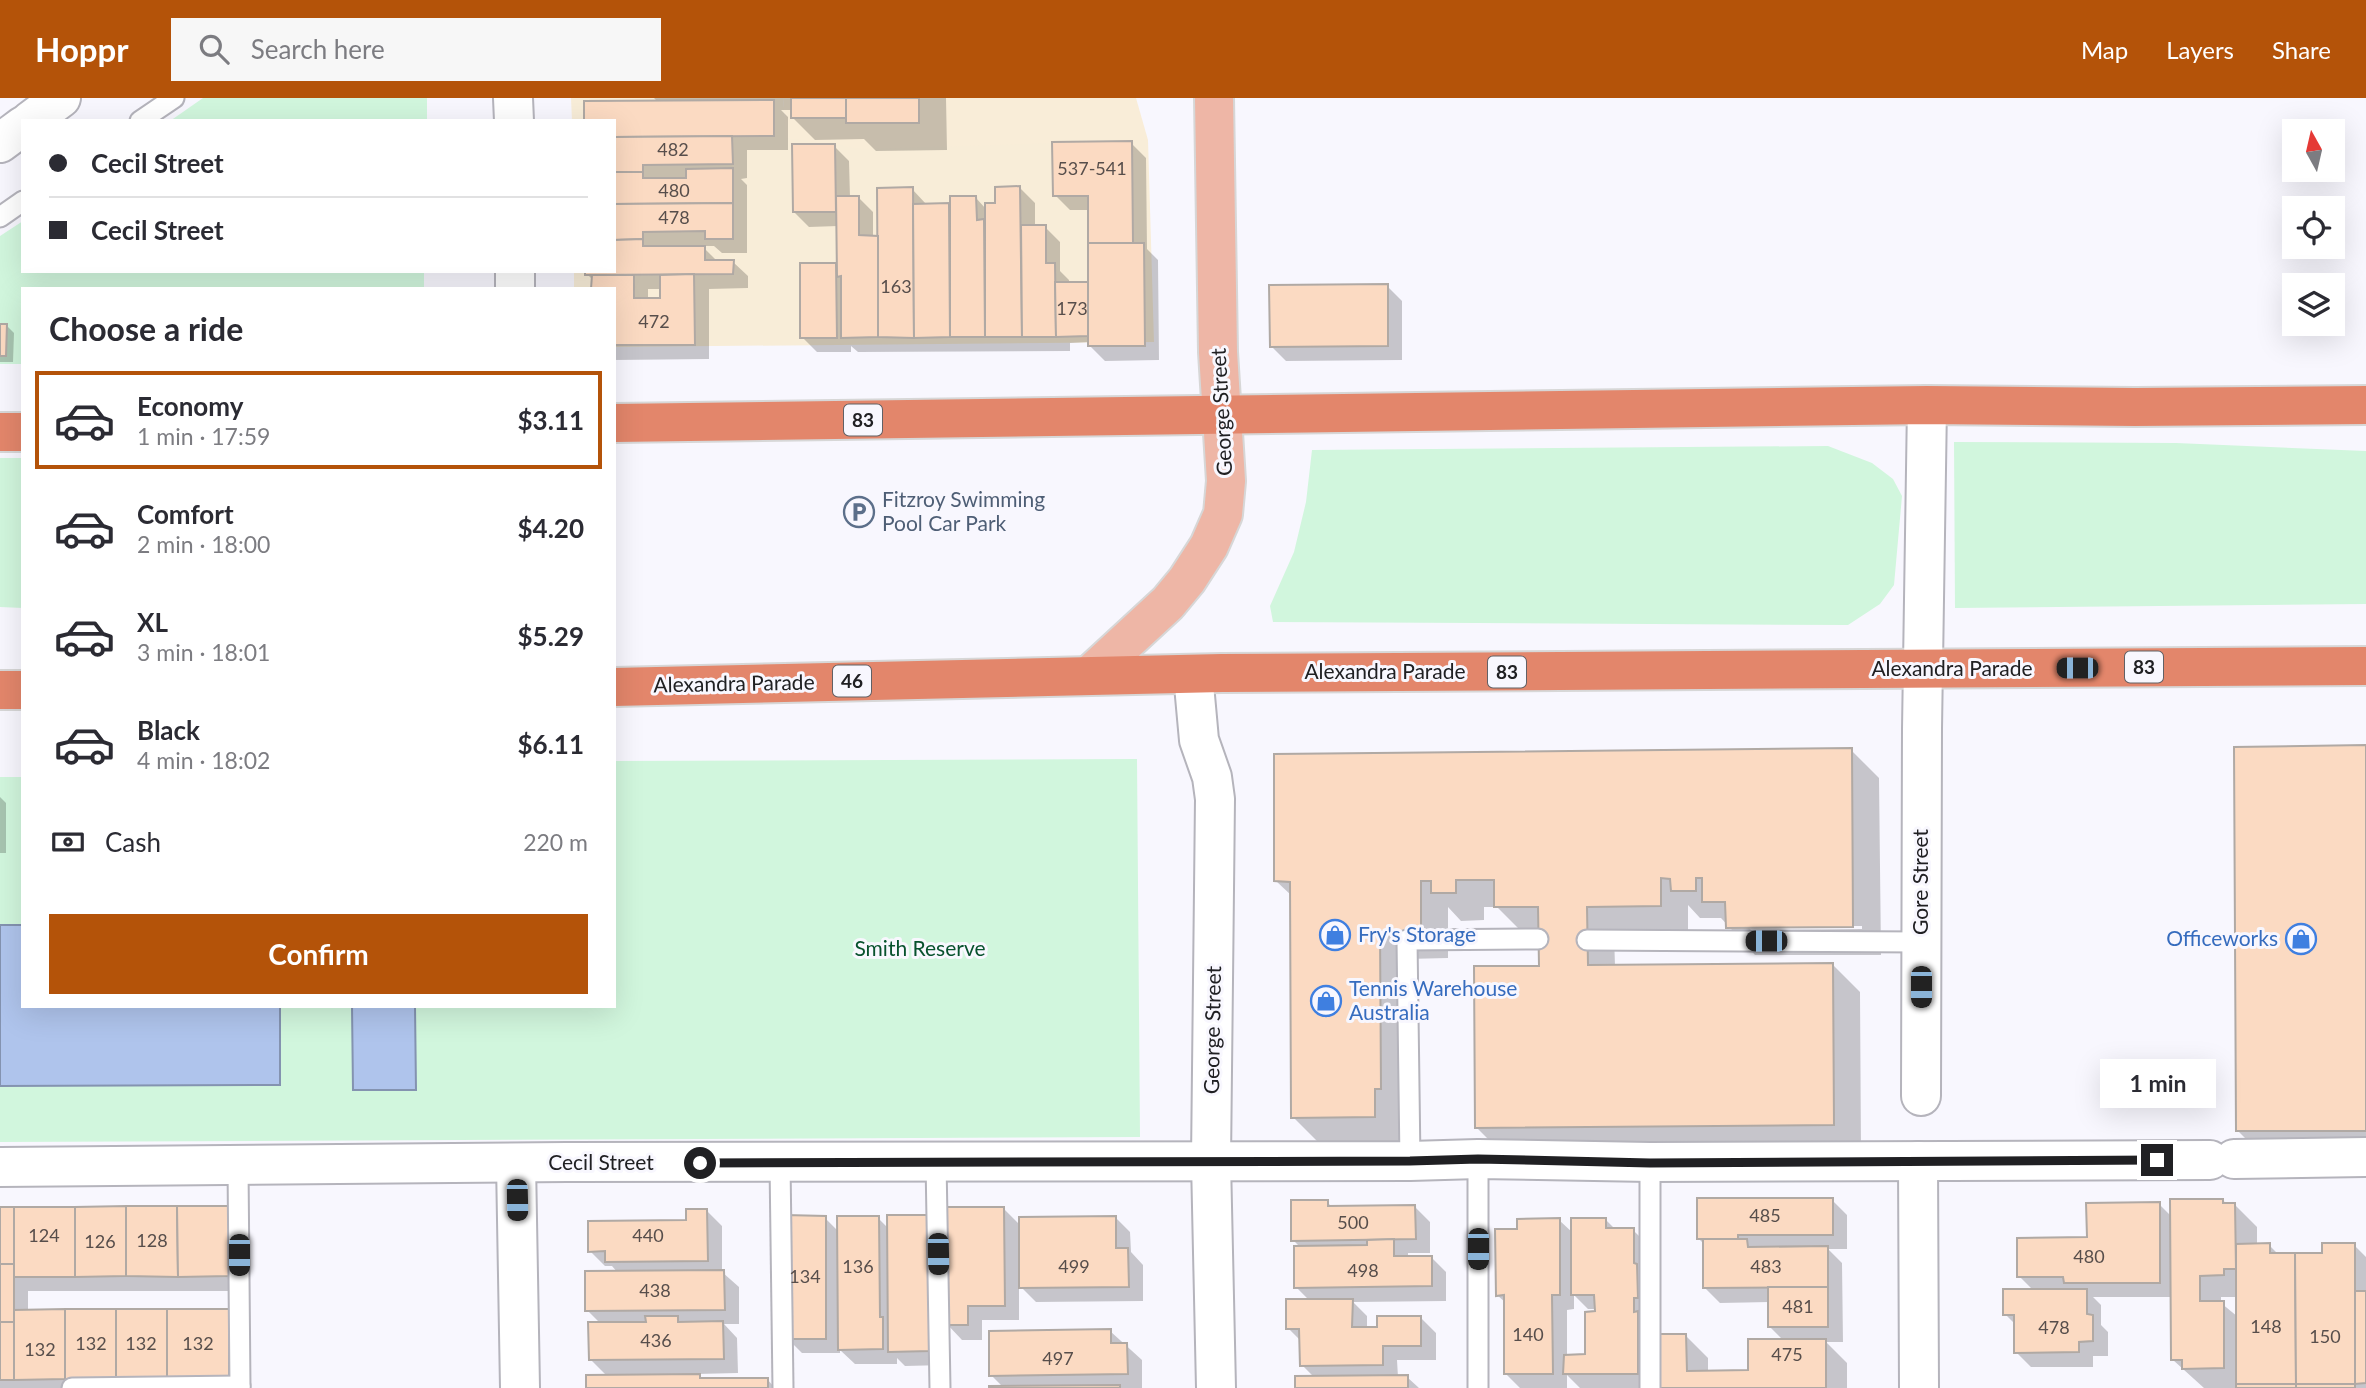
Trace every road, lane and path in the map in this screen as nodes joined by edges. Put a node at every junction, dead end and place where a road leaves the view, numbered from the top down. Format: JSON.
{"nodes":[{"id":1,"x":61,"y":98,"type":"edge"},
{"id":2,"x":174,"y":98,"type":"edge"},
{"id":3,"x":513,"y":98,"type":"edge"},
{"id":4,"x":1214,"y":98,"type":"edge"},
{"id":5,"x":33,"y":119,"type":"edge"},
{"id":6,"x":143,"y":119,"type":"edge"},
{"id":7,"x":514,"y":119,"type":"edge"},
{"id":8,"x":21,"y":127,"type":"edge"},
{"id":9,"x":0,"y":143,"type":"edge"},
{"id":10,"x":21,"y":202,"type":"edge"},
{"id":11,"x":0,"y":217,"type":"edge"},
{"id":12,"x":1927,"y":405,"type":"junction"},
{"id":13,"x":2366,"y":405,"type":"edge"},
{"id":14,"x":1223,"y":416,"type":"junction"},
{"id":15,"x":616,"y":423,"type":"edge"},
{"id":16,"x":0,"y":432,"type":"edge"},
{"id":17,"x":21,"y":432,"type":"edge"},
{"id":18,"x":2366,"y":666,"type":"edge"},
{"id":19,"x":1923,"y":669,"type":"junction"},
{"id":20,"x":1192,"y":674,"type":"junction"},
{"id":21,"x":1090,"y":675,"type":"junction"},
{"id":22,"x":616,"y":687,"type":"edge"},
{"id":23,"x":0,"y":690,"type":"edge"},
{"id":24,"x":21,"y":690,"type":"edge"},
{"id":25,"x":1538,"y":939,"type":"dead end"},
{"id":26,"x":1587,"y":940,"type":"dead end"},
{"id":27,"x":1921,"y":942,"type":"junction"},
{"id":28,"x":1921,"y":1096,"type":"dead end"},
{"id":29,"x":2366,"y":1157,"type":"edge"},
{"id":30,"x":1478,"y":1159,"type":"junction"},
{"id":31,"x":1211,"y":1161,"type":"junction"},
{"id":32,"x":1410,"y":1161,"type":"junction"},
{"id":33,"x":1918,"y":1161,"type":"junction"},
{"id":34,"x":936,"y":1162,"type":"junction"},
{"id":35,"x":516,"y":1163,"type":"junction"},
{"id":36,"x":780,"y":1163,"type":"junction"},
{"id":37,"x":1650,"y":1163,"type":"junction"},
{"id":38,"x":238,"y":1166,"type":"junction"},
{"id":39,"x":0,"y":1167,"type":"edge"},
{"id":40,"x":240,"y":1387,"type":"edge"},
{"id":41,"x":72,"y":1388,"type":"edge"},
{"id":42,"x":520,"y":1388,"type":"edge"},
{"id":43,"x":783,"y":1388,"type":"edge"},
{"id":44,"x":940,"y":1388,"type":"edge"},
{"id":45,"x":1216,"y":1388,"type":"edge"},
{"id":46,"x":1478,"y":1388,"type":"edge"},
{"id":47,"x":1650,"y":1388,"type":"edge"},
{"id":48,"x":1919,"y":1388,"type":"edge"}],
"edges":[{"from":1,"to":5,"type":"street"},
{"from":2,"to":6,"type":"lane"},
{"from":3,"to":7,"type":"street"},
{"from":4,"to":14,"type":"main road","name":"George Street"},
{"from":8,"to":9,"type":"street"},
{"from":10,"to":11,"type":"lane"},
{"from":12,"to":13,"type":"highway","number":"83"},
{"from":12,"to":14,"type":"highway","number":"83"},
{"from":12,"to":19,"type":"street","name":"Gore Street"},
{"from":14,"to":15,"type":"highway","number":"83"},
{"from":14,"to":21,"type":"main road","name":"George Street"},
{"from":16,"to":17,"type":"highway"},
{"from":18,"to":19,"type":"highway","name":"Alexandra Parade","number":"83"},
{"from":19,"to":20,"type":"highway","name":"Alexandra Parade","number":"83"},
{"from":19,"to":27,"type":"street","name":"Gore Street"},
{"from":20,"to":21,"type":"highway","name":"Alexandra Parade","number":"83"},
{"from":20,"to":31,"type":"street","name":"George Street"},
{"from":21,"to":22,"type":"highway","name":"Alexandra Parade","number":"46"},
{"from":23,"to":24,"type":"highway"},
{"from":25,"to":32,"type":"lane"},
{"from":26,"to":27,"type":"lane"},
{"from":27,"to":28,"type":"street","name":"Gore Street"},
{"from":29,"to":33,"type":"street","name":"Cecil Street"},
{"from":30,"to":32,"type":"street","name":"Cecil Street"},
{"from":30,"to":37,"type":"street","name":"Cecil Street"},
{"from":30,"to":46,"type":"lane"},
{"from":31,"to":32,"type":"street","name":"Cecil Street"},
{"from":31,"to":34,"type":"street","name":"Cecil Street"},
{"from":31,"to":45,"type":"street","name":"George Street"},
{"from":33,"to":37,"type":"street","name":"Cecil Street"},
{"from":33,"to":48,"type":"street"},
{"from":34,"to":36,"type":"street","name":"Cecil Street"},
{"from":34,"to":44,"type":"lane"},
{"from":35,"to":36,"type":"street","name":"Cecil Street"},
{"from":35,"to":38,"type":"street","name":"Cecil Street"},
{"from":35,"to":42,"type":"street"},
{"from":36,"to":43,"type":"lane"},
{"from":37,"to":47,"type":"lane"},
{"from":38,"to":39,"type":"street","name":"Cecil Street"},
{"from":38,"to":40,"type":"lane"},
{"from":40,"to":41,"type":"lane"}]}
